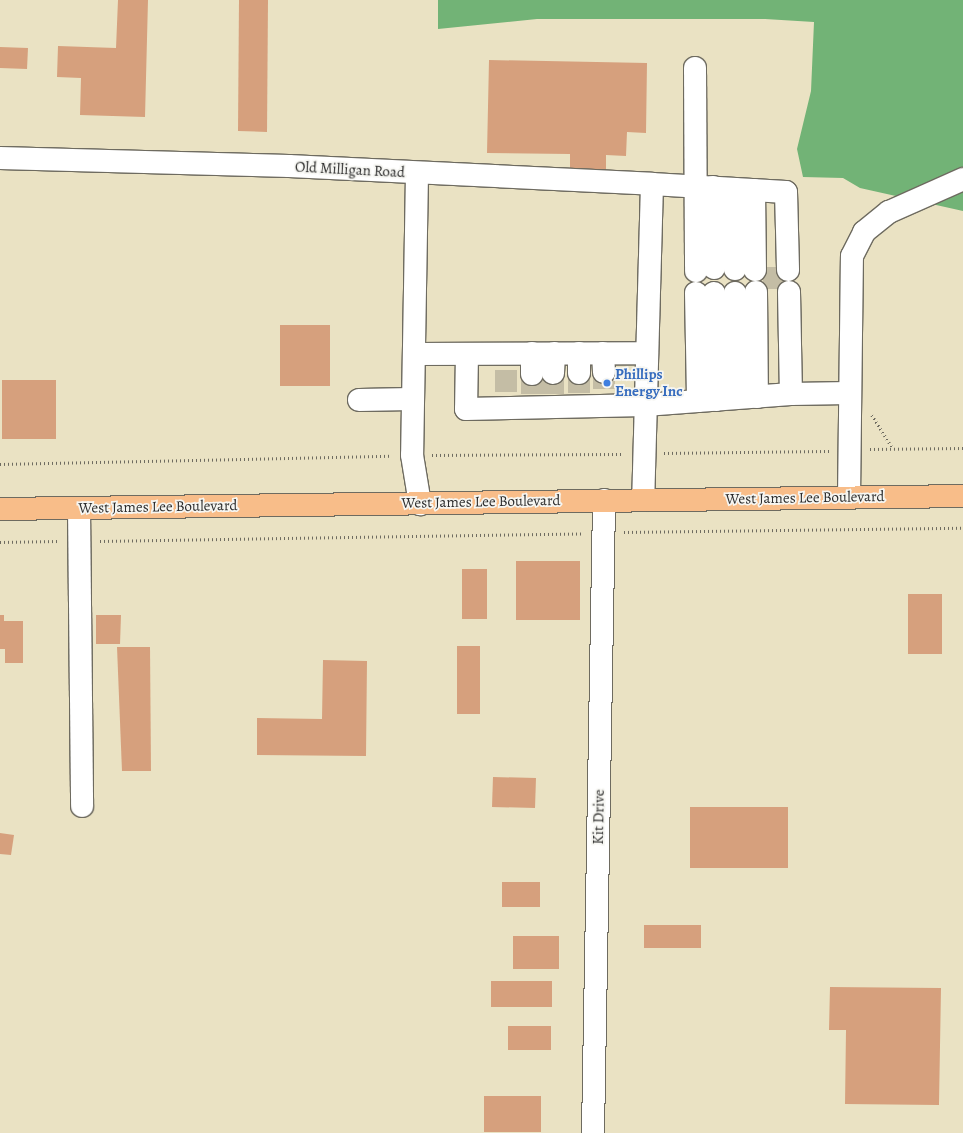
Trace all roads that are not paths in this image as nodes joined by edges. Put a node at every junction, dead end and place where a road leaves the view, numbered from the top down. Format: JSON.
{"nodes":[{"id":1,"x":695,"y":68,"type":"dead end"},
{"id":2,"x":0,"y":158,"type":"edge"},
{"id":3,"x":417,"y":174,"type":"junction"},
{"id":4,"x":963,"y":179,"type":"edge"},
{"id":5,"x":652,"y":184,"type":"junction"},
{"id":6,"x":704,"y":187,"type":"junction"},
{"id":7,"x":754,"y":190,"type":"junction"},
{"id":8,"x":744,"y":269,"type":"junction"},
{"id":9,"x":744,"y":292,"type":"junction"},
{"id":10,"x":646,"y":352,"type":"junction"},
{"id":11,"x":414,"y":354,"type":"junction"},
{"id":12,"x":467,"y":354,"type":"junction"},
{"id":13,"x":604,"y":380,"type":"junction"},
{"id":14,"x":579,"y":381,"type":"junction"},
{"id":15,"x":542,"y":382,"type":"junction"},
{"id":16,"x":849,"y":393,"type":"junction"},
{"id":17,"x":775,"y":395,"type":"junction"},
{"id":18,"x":412,"y":399,"type":"junction"},
{"id":19,"x":359,"y":400,"type":"dead end"},
{"id":20,"x":716,"y":400,"type":"junction"},
{"id":21,"x":644,"y":405,"type":"junction"},
{"id":22,"x":963,"y":496,"type":"edge"},
{"id":23,"x":849,"y":498,"type":"junction"},
{"id":24,"x":604,"y":500,"type":"junction"},
{"id":25,"x":643,"y":500,"type":"junction"},
{"id":26,"x":420,"y":504,"type":"junction"},
{"id":27,"x":79,"y":508,"type":"junction"},
{"id":28,"x":0,"y":509,"type":"edge"},
{"id":29,"x":82,"y":806,"type":"dead end"},
{"id":30,"x":593,"y":1133,"type":"edge"}],
"edges":[{"from":1,"to":6,"type":"street"},
{"from":2,"to":3,"type":"street","name":"Old Milligan Road"},
{"from":3,"to":5,"type":"street"},
{"from":3,"to":11,"type":"street","name":"Old Milligan Road"},
{"from":4,"to":16,"type":"street"},
{"from":5,"to":6,"type":"street"},
{"from":5,"to":10,"type":"street"},
{"from":6,"to":7,"type":"street"},
{"from":6,"to":8,"type":"street"},
{"from":7,"to":8,"type":"street"},
{"from":7,"to":8,"type":"street"},
{"from":9,"to":17,"type":"street"},
{"from":9,"to":17,"type":"street"},
{"from":9,"to":20,"type":"street"},
{"from":9,"to":20,"type":"street"},
{"from":10,"to":13,"type":"street"},
{"from":10,"to":21,"type":"street"},
{"from":11,"to":12,"type":"street"},
{"from":11,"to":18,"type":"street","name":"Old Milligan Road"},
{"from":12,"to":15,"type":"street"},
{"from":12,"to":15,"type":"street"},
{"from":13,"to":14,"type":"street"},
{"from":13,"to":14,"type":"street"},
{"from":13,"to":21,"type":"street"},
{"from":14,"to":15,"type":"street"},
{"from":14,"to":15,"type":"street"},
{"from":16,"to":17,"type":"street"},
{"from":16,"to":23,"type":"street"},
{"from":17,"to":20,"type":"street"},
{"from":18,"to":19,"type":"street"},
{"from":18,"to":26,"type":"street","name":"Old Milligan Road"},
{"from":20,"to":21,"type":"street"},
{"from":21,"to":25,"type":"street"},
{"from":22,"to":23,"type":"main road","name":"West James Lee Boulevard"},
{"from":23,"to":25,"type":"main road","name":"West James Lee Boulevard"},
{"from":24,"to":25,"type":"main road","name":"West James Lee Boulevard"},
{"from":24,"to":26,"type":"main road","name":"West James Lee Boulevard"},
{"from":24,"to":30,"type":"street","name":"Kit Drive"},
{"from":26,"to":27,"type":"main road","name":"West James Lee Boulevard"},
{"from":27,"to":28,"type":"main road","name":"West James Lee Boulevard"},
{"from":27,"to":29,"type":"street"}]}
